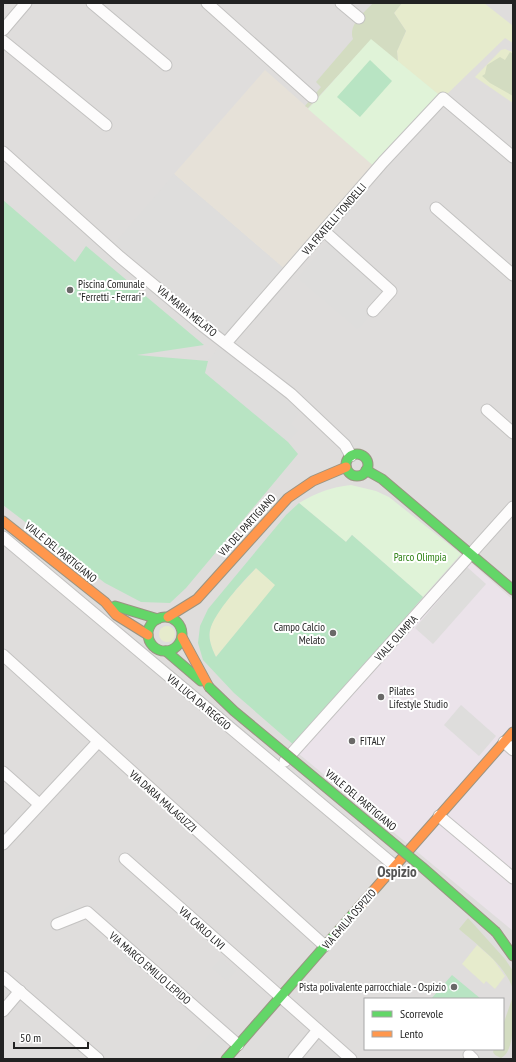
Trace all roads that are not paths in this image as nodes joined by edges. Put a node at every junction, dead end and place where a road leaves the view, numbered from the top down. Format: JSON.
{"nodes":[{"id":1,"x":26,"y":3,"type":"edge"},
{"id":2,"x":92,"y":3,"type":"edge"},
{"id":3,"x":207,"y":3,"type":"edge"},
{"id":4,"x":341,"y":3,"type":"edge"},
{"id":5,"x":359,"y":18,"type":"dead end"},
{"id":6,"x":4,"y":26,"type":"edge"},
{"id":7,"x":3,"y":41,"type":"edge"},
{"id":8,"x":166,"y":65,"type":"dead end"},
{"id":9,"x":312,"y":97,"type":"dead end"},
{"id":10,"x":106,"y":125,"type":"dead end"},
{"id":11,"x":3,"y":152,"type":"edge"},
{"id":12,"x":513,"y":157,"type":"edge"},
{"id":13,"x":436,"y":208,"type":"dead end"},
{"id":14,"x":324,"y":231,"type":"junction"},
{"id":15,"x":513,"y":275,"type":"edge"},
{"id":16,"x":373,"y":310,"type":"dead end"},
{"id":17,"x":226,"y":343,"type":"junction"},
{"id":18,"x":487,"y":410,"type":"dead end"},
{"id":19,"x":513,"y":433,"type":"edge"},
{"id":20,"x":351,"y":456,"type":"junction"},
{"id":21,"x":346,"y":467,"type":"junction"},
{"id":22,"x":366,"y":470,"type":"junction"},
{"id":23,"x":513,"y":507,"type":"edge"},
{"id":24,"x":3,"y":521,"type":"edge"},
{"id":25,"x":3,"y":537,"type":"edge"},
{"id":26,"x":471,"y":554,"type":"junction"},
{"id":27,"x":513,"y":590,"type":"edge"},
{"id":28,"x":197,"y":599,"type":"junction"},
{"id":29,"x":105,"y":602,"type":"junction"},
{"id":30,"x":168,"y":617,"type":"junction"},
{"id":31,"x":158,"y":618,"type":"junction"},
{"id":32,"x":148,"y":635,"type":"junction"},
{"id":33,"x":183,"y":635,"type":"junction"},
{"id":34,"x":166,"y":651,"type":"junction"},
{"id":35,"x":3,"y":655,"type":"edge"},
{"id":36,"x":209,"y":687,"type":"junction"},
{"id":37,"x":513,"y":732,"type":"edge"},
{"id":38,"x":98,"y":742,"type":"junction"},
{"id":39,"x":504,"y":742,"type":"junction"},
{"id":40,"x":513,"y":750,"type":"edge"},
{"id":41,"x":279,"y":768,"type":"junction"},
{"id":42,"x":3,"y":772,"type":"edge"},
{"id":43,"x":39,"y":804,"type":"junction"},
{"id":44,"x":439,"y":816,"type":"junction"},
{"id":45,"x":3,"y":844,"type":"edge"},
{"id":46,"x":125,"y":859,"type":"dead end"},
{"id":47,"x":395,"y":866,"type":"junction"},
{"id":48,"x":513,"y":878,"type":"edge"},
{"id":49,"x":57,"y":924,"type":"dead end"},
{"id":50,"x":496,"y":932,"type":"junction"},
{"id":51,"x":325,"y":946,"type":"junction"},
{"id":52,"x":513,"y":946,"type":"edge"},
{"id":53,"x":513,"y":956,"type":"edge"},
{"id":54,"x":3,"y":977,"type":"edge"},
{"id":55,"x":20,"y":991,"type":"junction"},
{"id":56,"x":280,"y":997,"type":"junction"},
{"id":57,"x":3,"y":1011,"type":"edge"},
{"id":58,"x":318,"y":1030,"type":"junction"},
{"id":59,"x":238,"y":1045,"type":"junction"},
{"id":60,"x":229,"y":1058,"type":"edge"},
{"id":61,"x":98,"y":1059,"type":"edge"},
{"id":62,"x":294,"y":1059,"type":"edge"},
{"id":63,"x":351,"y":1059,"type":"edge"}],
"edges":[{"from":1,"to":6,"type":"street"},
{"from":2,"to":8,"type":"street"},
{"from":3,"to":9,"type":"street"},
{"from":4,"to":5,"type":"street"},
{"from":7,"to":10,"type":"street"},
{"from":11,"to":17,"type":"street","name":"VIA MARIA MELATO"},
{"from":12,"to":14,"type":"street","name":"VIA FRATELLI TONDELLI"},
{"from":13,"to":15,"type":"street"},
{"from":14,"to":16,"type":"street"},
{"from":14,"to":17,"type":"street","name":"VIA FRATELLI TONDELLI"},
{"from":17,"to":20,"type":"street","name":"VIA MARIA MELATO"},
{"from":18,"to":19,"type":"street"},
{"from":20,"to":21,"type":"main road"},
{"from":20,"to":22,"type":"main road"},
{"from":21,"to":22,"type":"main road"},
{"from":21,"to":28,"type":"main road","name":"VIA DEL PARTIGIANO"},
{"from":22,"to":26,"type":"main road"},
{"from":23,"to":26,"type":"street","name":"VIALE OLIMPIA"},
{"from":24,"to":29,"type":"main road","name":"VIALE DEL PARTIGIANO"},
{"from":25,"to":41,"type":"street","name":"VIA LUCA DA REGGIO"},
{"from":26,"to":27,"type":"main road"},
{"from":26,"to":41,"type":"street","name":"VIALE OLIMPIA"},
{"from":28,"to":30,"type":"main road","name":"VIA DEL PARTIGIANO"},
{"from":28,"to":33,"type":"main road","name":"VIA DEL PARTIGIANO"},
{"from":29,"to":31,"type":"main road","name":"VIALE DEL PARTIGIANO"},
{"from":29,"to":32,"type":"main road","name":"VIALE DEL PARTIGIANO"},
{"from":30,"to":31,"type":"main road","name":"VIALE DEL PARTIGIANO"},
{"from":30,"to":33,"type":"main road","name":"VIALE DEL PARTIGIANO"},
{"from":31,"to":32,"type":"main road"},
{"from":32,"to":34,"type":"main road","name":"VIALE DEL PARTIGIANO"},
{"from":33,"to":34,"type":"main road"},
{"from":33,"to":36,"type":"main road","name":"VIALE DEL PARTIGIANO"},
{"from":34,"to":36,"type":"main road","name":"VIALE DEL PARTIGIANO"},
{"from":35,"to":38,"type":"street","name":"VIA DARIA MALAGUZZI"},
{"from":36,"to":50,"type":"main road","name":"VIALE DEL PARTIGIANO","bridge":true},
{"from":37,"to":39,"type":"main road","name":"VIA EMILIA OSPIZIO"},
{"from":38,"to":43,"type":"street"},
{"from":38,"to":51,"type":"street","name":"VIA DARIA MALAGUZZI"},
{"from":39,"to":40,"type":"street"},
{"from":39,"to":44,"type":"main road","name":"VIA EMILIA OSPIZIO"},
{"from":41,"to":47,"type":"street","name":"VIA LUCA DA REGGIO"},
{"from":42,"to":43,"type":"street"},
{"from":43,"to":45,"type":"street"},
{"from":44,"to":47,"type":"main road","name":"VIA EMILIA OSPIZIO"},
{"from":44,"to":48,"type":"street"},
{"from":46,"to":56,"type":"street","name":"VIA CARLO LIVI"},
{"from":47,"to":51,"type":"main road","name":"VIA EMILIA OSPIZIO"},
{"from":49,"to":59,"type":"street","name":"VIA MARCO EMILIO LEPIDO"},
{"from":50,"to":52,"type":"main road","name":"VIALE DEL PARTIGIANO"},
{"from":50,"to":53,"type":"main road","name":"VIALE DEL PARTIGIANO"},
{"from":51,"to":56,"type":"main road","name":"VIA EMILIA OSPIZIO"},
{"from":54,"to":55,"type":"street"},
{"from":55,"to":57,"type":"street"},
{"from":55,"to":61,"type":"street"},
{"from":56,"to":58,"type":"street","name":"VIA CARLO LIVI"},
{"from":56,"to":59,"type":"main road","name":"VIA EMILIA OSPIZIO"},
{"from":58,"to":62,"type":"street"},
{"from":58,"to":63,"type":"street","name":"VIA CARLO LIVI"},
{"from":59,"to":60,"type":"main road","name":"VIA EMILIA OSPIZIO"}]}
